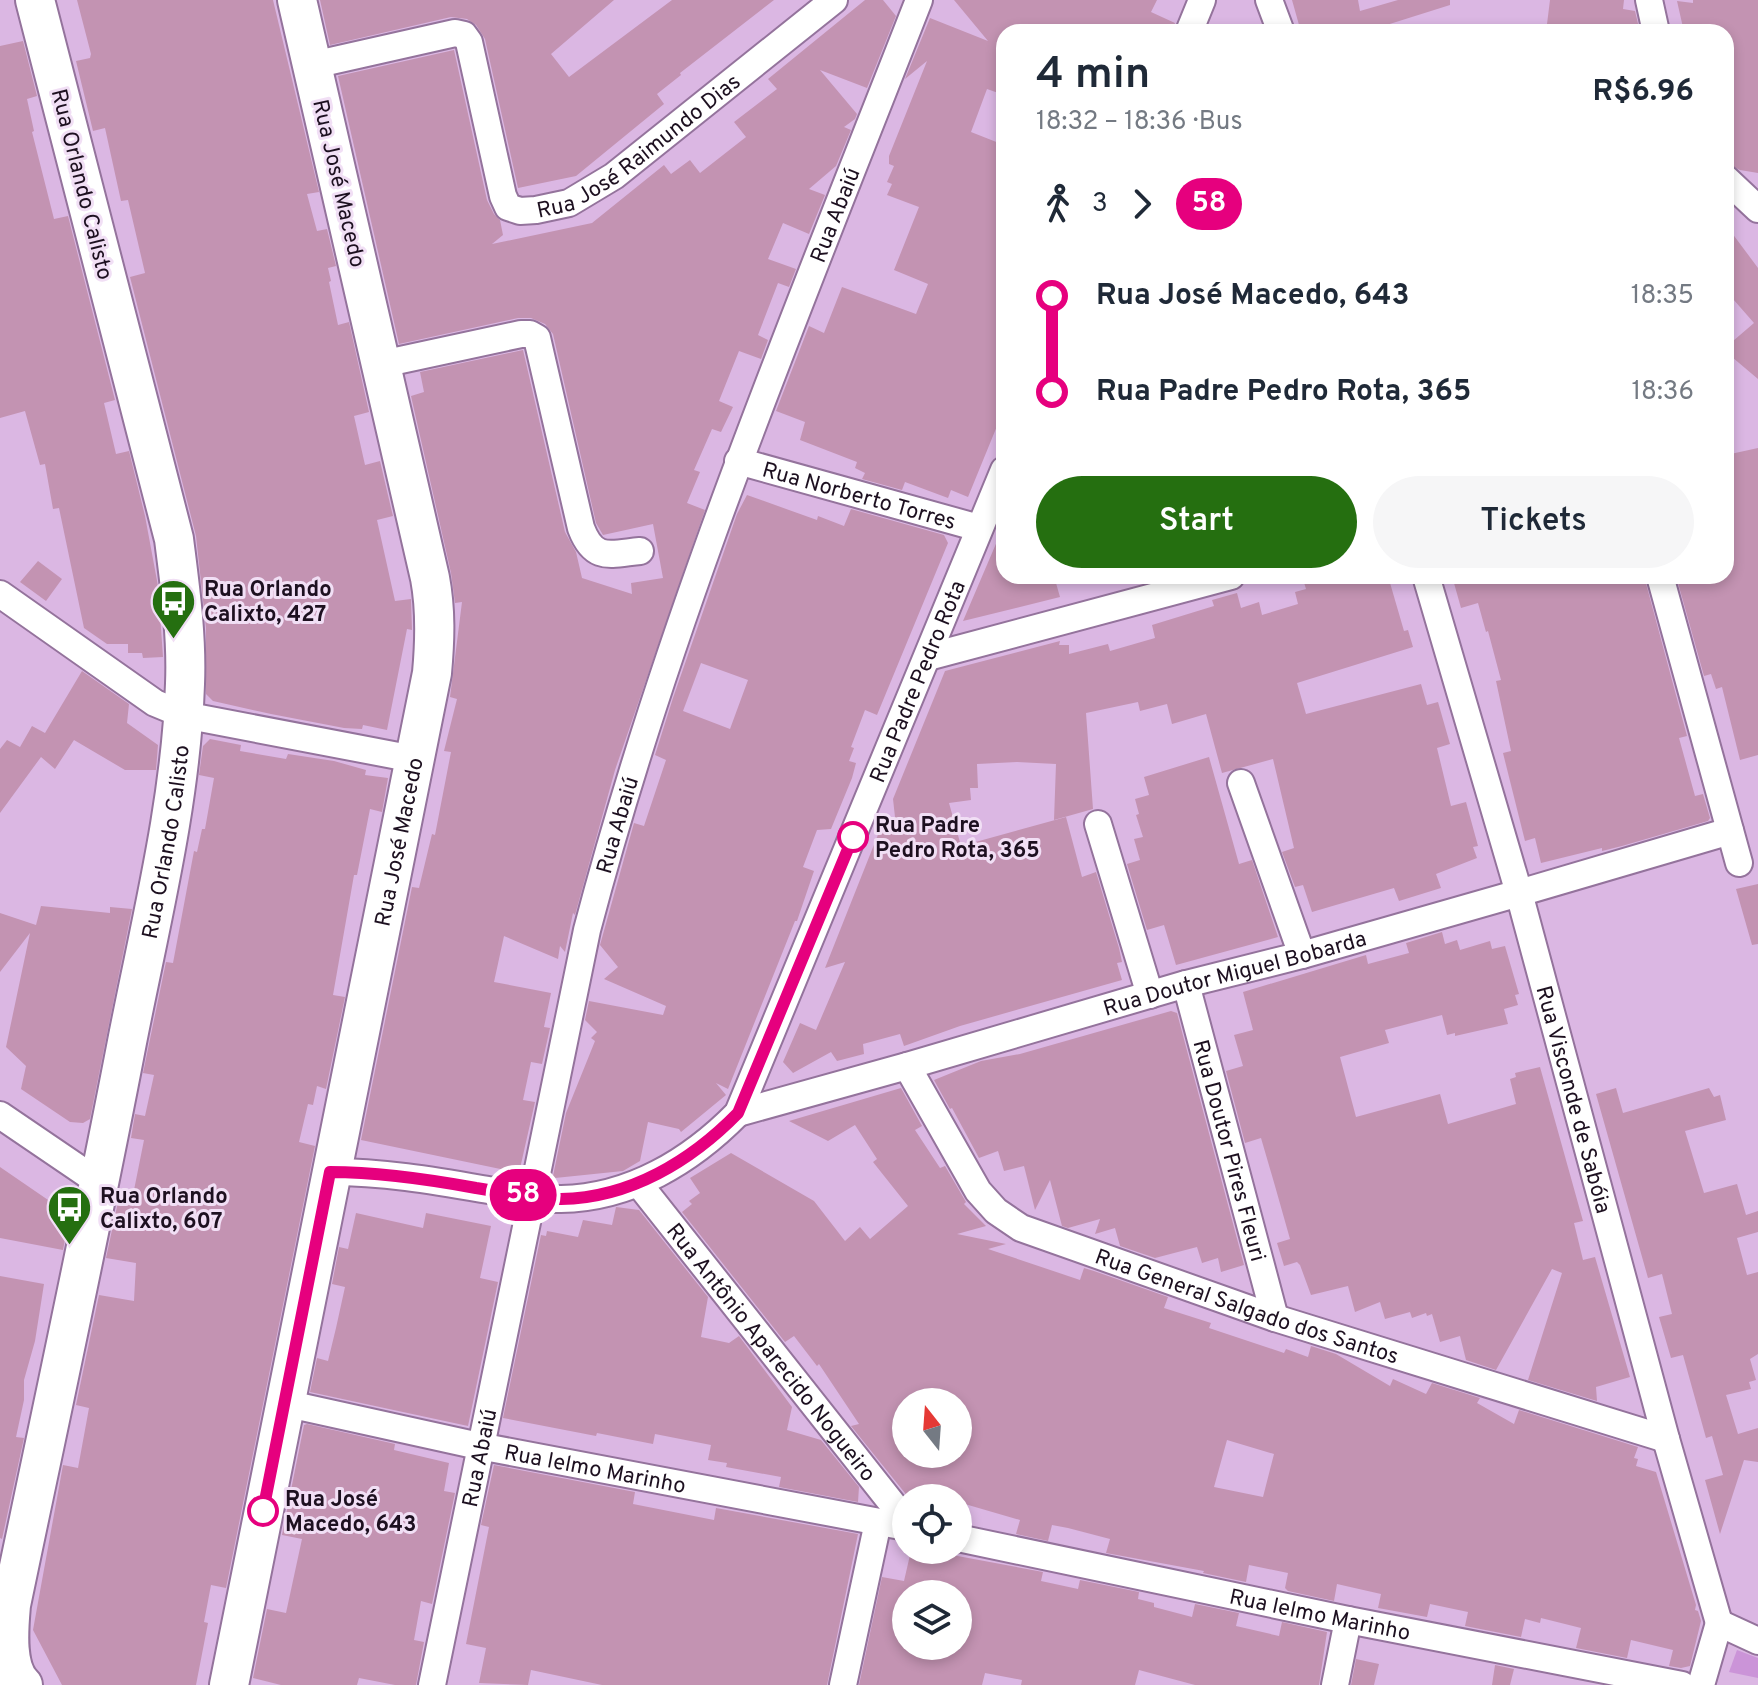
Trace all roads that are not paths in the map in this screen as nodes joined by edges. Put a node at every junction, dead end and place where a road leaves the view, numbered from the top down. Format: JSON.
{"nodes":[{"id":1,"x":35,"y":0,"type":"edge"},
{"id":2,"x":297,"y":0,"type":"edge"},
{"id":3,"x":834,"y":0,"type":"edge"},
{"id":4,"x":919,"y":0,"type":"edge"},
{"id":5,"x":1202,"y":0,"type":"edge"},
{"id":6,"x":1269,"y":0,"type":"edge"},
{"id":7,"x":1649,"y":0,"type":"edge"},
{"id":8,"x":1192,"y":24,"type":"edge"},
{"id":9,"x":1278,"y":24,"type":"edge"},
{"id":10,"x":1654,"y":24,"type":"edge"},
{"id":11,"x":313,"y":65,"type":"junction"},
{"id":12,"x":1734,"y":186,"type":"edge"},
{"id":13,"x":1758,"y":209,"type":"edge"},
{"id":14,"x":382,"y":364,"type":"junction"},
{"id":15,"x":738,"y":461,"type":"junction"},
{"id":16,"x":996,"y":489,"type":"edge"},
{"id":17,"x":979,"y":528,"type":"junction"},
{"id":18,"x":640,"y":551,"type":"dead end"},
{"id":19,"x":1201,"y":584,"type":"edge"},
{"id":20,"x":1428,"y":584,"type":"edge"},
{"id":21,"x":1662,"y":584,"type":"edge"},
{"id":22,"x":0,"y":594,"type":"edge"},
{"id":23,"x":928,"y":657,"type":"junction"},
{"id":24,"x":184,"y":715,"type":"junction"},
{"id":25,"x":414,"y":759,"type":"junction"},
{"id":26,"x":1241,"y":783,"type":"dead end"},
{"id":27,"x":1098,"y":824,"type":"dead end"},
{"id":28,"x":1730,"y":831,"type":"junction"},
{"id":29,"x":1739,"y":863,"type":"dead end"},
{"id":30,"x":1519,"y":893,"type":"junction"},
{"id":31,"x":1302,"y":955,"type":"junction"},
{"id":32,"x":1186,"y":984,"type":"junction"},
{"id":33,"x":1150,"y":995,"type":"junction"},
{"id":34,"x":907,"y":1066,"type":"junction"},
{"id":35,"x":738,"y":1113,"type":"junction"},
{"id":36,"x":0,"y":1115,"type":"edge"},
{"id":37,"x":330,"y":1172,"type":"junction"},
{"id":38,"x":100,"y":1183,"type":"junction"},
{"id":39,"x":639,"y":1184,"type":"junction"},
{"id":40,"x":532,"y":1197,"type":"junction"},
{"id":41,"x":1275,"y":1318,"type":"junction"},
{"id":42,"x":284,"y":1403,"type":"junction"},
{"id":43,"x":1666,"y":1439,"type":"junction"},
{"id":44,"x":479,"y":1446,"type":"junction"},
{"id":45,"x":892,"y":1506,"type":"edge"},
{"id":46,"x":878,"y":1522,"type":"junction"},
{"id":47,"x":892,"y":1523,"type":"edge"},
{"id":48,"x":972,"y":1541,"type":"edge"},
{"id":49,"x":5,"y":1608,"type":"edge"},
{"id":50,"x":1348,"y":1620,"type":"junction"},
{"id":51,"x":1719,"y":1623,"type":"junction"},
{"id":52,"x":1758,"y":1641,"type":"edge"},
{"id":53,"x":13,"y":1676,"type":"edge"},
{"id":54,"x":229,"y":1685,"type":"edge"},
{"id":55,"x":432,"y":1685,"type":"edge"},
{"id":56,"x":843,"y":1685,"type":"edge"},
{"id":57,"x":1335,"y":1685,"type":"edge"},
{"id":58,"x":1682,"y":1685,"type":"edge"},
{"id":59,"x":1701,"y":1685,"type":"edge"}],
"edges":[{"from":1,"to":24,"type":"street","name":"Rua Orlando Calisto"},
{"from":2,"to":11,"type":"street","name":"Rua José Macedo"},
{"from":3,"to":11,"type":"street","name":"Rua José Raimundo Dias"},
{"from":4,"to":15,"type":"street","name":"Rua Abaiú"},
{"from":5,"to":8,"type":"street"},
{"from":6,"to":9,"type":"street"},
{"from":7,"to":10,"type":"street"},
{"from":11,"to":14,"type":"street","name":"Rua José Macedo"},
{"from":12,"to":13,"type":"street"},
{"from":14,"to":18,"type":"street"},
{"from":14,"to":25,"type":"street","name":"Rua José Macedo"},
{"from":15,"to":17,"type":"street","name":"Rua Norberto Torres"},
{"from":15,"to":40,"type":"street","name":"Rua Abaiú"},
{"from":16,"to":17,"type":"street","name":"Rua Padre Pedro Rota"},
{"from":17,"to":23,"type":"street","name":"Rua Padre Pedro Rota"},
{"from":19,"to":23,"type":"street"},
{"from":20,"to":30,"type":"street","name":"Rua Visconde de Sabóia"},
{"from":21,"to":28,"type":"street"},
{"from":22,"to":24,"type":"street"},
{"from":23,"to":35,"type":"street","name":"Rua Padre Pedro Rota"},
{"from":24,"to":25,"type":"street"},
{"from":24,"to":38,"type":"street","name":"Rua Orlando Calisto"},
{"from":25,"to":37,"type":"street","name":"Rua José Macedo"},
{"from":26,"to":31,"type":"street"},
{"from":27,"to":33,"type":"street"},
{"from":28,"to":29,"type":"street"},
{"from":28,"to":30,"type":"street","name":"Rua Doutor Miguel Bobarda"},
{"from":30,"to":31,"type":"street","name":"Rua Doutor Miguel Bobarda"},
{"from":30,"to":43,"type":"street","name":"Rua Visconde de Sabóia"},
{"from":31,"to":32,"type":"street","name":"Rua Doutor Miguel Bobarda"},
{"from":32,"to":33,"type":"street","name":"Rua Doutor Miguel Bobarda"},
{"from":32,"to":41,"type":"street","name":"Rua Doutor Pires Fleuri"},
{"from":33,"to":34,"type":"street","name":"Rua Doutor Miguel Bobarda"},
{"from":34,"to":35,"type":"street","name":"Rua Doutor Miguel Bobarda"},
{"from":34,"to":41,"type":"street","name":"Rua General Salgado dos Santos"},
{"from":35,"to":39,"type":"street","name":"Rua Padre Pedro Rota"},
{"from":36,"to":38,"type":"street"},
{"from":37,"to":40,"type":"street","name":"Rua Padre Pedro Rota"},
{"from":37,"to":42,"type":"street","name":"Rua José Macedo"},
{"from":38,"to":49,"type":"street","name":"Rua Orlando Calisto"},
{"from":39,"to":40,"type":"street","name":"Rua Padre Pedro Rota"},
{"from":39,"to":45,"type":"street","name":"Rua Antônio Aparecido Nogueiro"},
{"from":40,"to":44,"type":"street","name":"Rua Abaiú"},
{"from":41,"to":43,"type":"street","name":"Rua General Salgado dos Santos"},
{"from":42,"to":44,"type":"street","name":"Rua Ielmo Marinho"},
{"from":42,"to":54,"type":"street","name":"Rua José Macedo"},
{"from":43,"to":51,"type":"street","name":"Rua Visconde de Sabóia"},
{"from":44,"to":46,"type":"street","name":"Rua Ielmo Marinho"},
{"from":44,"to":55,"type":"street","name":"Rua Abaiú"},
{"from":46,"to":47,"type":"street","name":"Rua Ielmo Marinho"},
{"from":46,"to":56,"type":"street"},
{"from":48,"to":50,"type":"street","name":"Rua Ielmo Marinho"},
{"from":49,"to":53,"type":"street","name":"Rua Orlando Calisto"},
{"from":50,"to":57,"type":"street"},
{"from":50,"to":58,"type":"street","name":"Rua Ielmo Marinho"},
{"from":51,"to":52,"type":"street"},
{"from":51,"to":59,"type":"street"}]}
